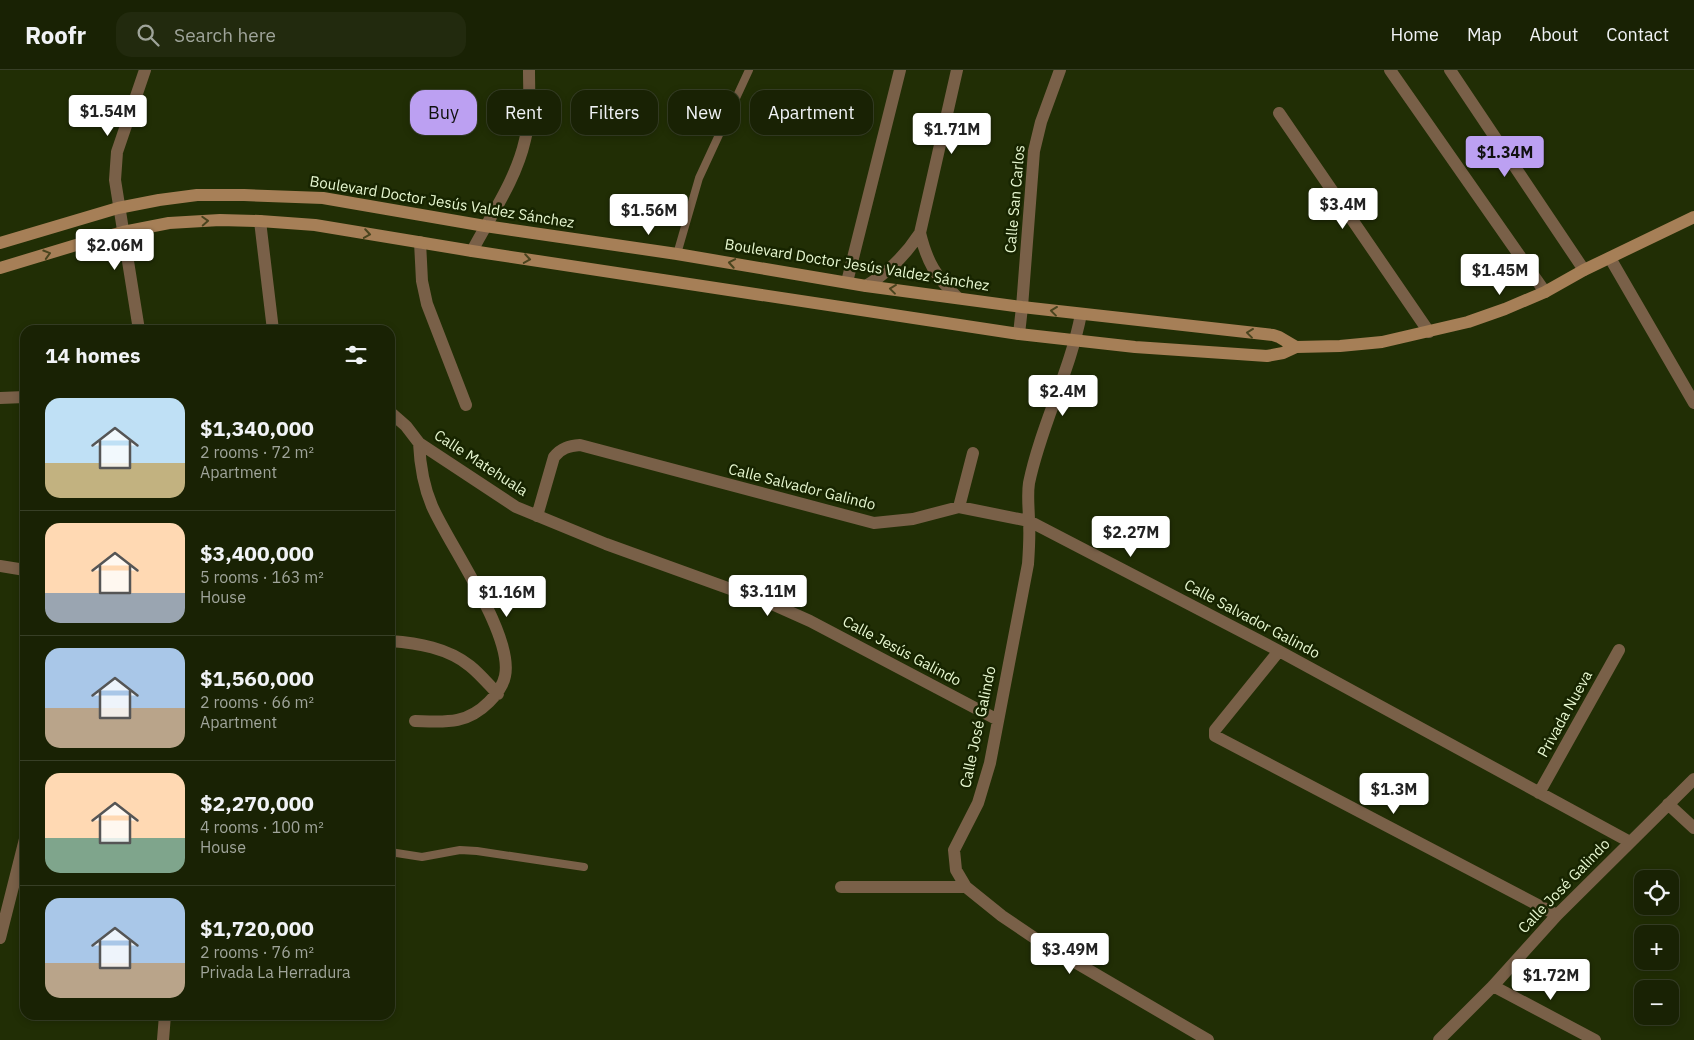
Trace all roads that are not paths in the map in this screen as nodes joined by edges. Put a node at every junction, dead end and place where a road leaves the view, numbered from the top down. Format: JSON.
{"nodes":[{"id":1,"x":145,"y":70,"type":"edge"},
{"id":2,"x":529,"y":70,"type":"edge"},
{"id":3,"x":900,"y":70,"type":"edge"},
{"id":4,"x":957,"y":70,"type":"edge"},
{"id":5,"x":1060,"y":70,"type":"edge"},
{"id":6,"x":1390,"y":70,"type":"edge"},
{"id":7,"x":1450,"y":70,"type":"edge"},
{"id":8,"x":747,"y":71,"type":"edge"},
{"id":9,"x":1279,"y":113,"type":"dead end"},
{"id":10,"x":118,"y":208,"type":"junction"},
{"id":11,"x":1694,"y":218,"type":"edge"},
{"id":12,"x":260,"y":221,"type":"junction"},
{"id":13,"x":485,"y":226,"type":"junction"},
{"id":14,"x":123,"y":232,"type":"junction"},
{"id":15,"x":920,"y":233,"type":"junction"},
{"id":16,"x":0,"y":242,"type":"edge"},
{"id":17,"x":420,"y":242,"type":"junction"},
{"id":18,"x":472,"y":251,"type":"junction"},
{"id":19,"x":677,"y":254,"type":"junction"},
{"id":20,"x":1610,"y":258,"type":"junction"},
{"id":21,"x":0,"y":268,"type":"edge"},
{"id":22,"x":1584,"y":270,"type":"junction"},
{"id":23,"x":847,"y":282,"type":"junction"},
{"id":24,"x":866,"y":286,"type":"junction"},
{"id":25,"x":1546,"y":292,"type":"junction"},
{"id":26,"x":957,"y":297,"type":"junction"},
{"id":27,"x":1022,"y":307,"type":"junction"},
{"id":28,"x":1081,"y":314,"type":"junction"},
{"id":29,"x":138,"y":325,"type":"edge"},
{"id":30,"x":272,"y":325,"type":"edge"},
{"id":31,"x":1429,"y":332,"type":"junction"},
{"id":32,"x":1019,"y":334,"type":"junction"},
{"id":33,"x":1076,"y":341,"type":"junction"},
{"id":34,"x":1296,"y":347,"type":"junction"},
{"id":35,"x":20,"y":397,"type":"edge"},
{"id":36,"x":0,"y":398,"type":"edge"},
{"id":37,"x":1694,"y":403,"type":"edge"},
{"id":38,"x":466,"y":406,"type":"dead end"},
{"id":39,"x":395,"y":416,"type":"edge"},
{"id":40,"x":419,"y":443,"type":"junction"},
{"id":41,"x":973,"y":453,"type":"dead end"},
{"id":42,"x":959,"y":507,"type":"junction"},
{"id":43,"x":537,"y":516,"type":"junction"},
{"id":44,"x":1030,"y":520,"type":"junction"},
{"id":45,"x":0,"y":566,"type":"edge"},
{"id":46,"x":20,"y":569,"type":"edge"},
{"id":47,"x":395,"y":642,"type":"edge"},
{"id":48,"x":1619,"y":650,"type":"dead end"},
{"id":49,"x":1279,"y":651,"type":"junction"},
{"id":50,"x":498,"y":694,"type":"junction"},
{"id":51,"x":998,"y":720,"type":"junction"},
{"id":52,"x":415,"y":721,"type":"dead end"},
{"id":53,"x":1694,"y":779,"type":"edge"},
{"id":54,"x":1539,"y":793,"type":"junction"},
{"id":55,"x":1668,"y":804,"type":"junction"},
{"id":56,"x":1694,"y":827,"type":"edge"},
{"id":57,"x":1630,"y":842,"type":"junction"},
{"id":58,"x":395,"y":853,"type":"edge"},
{"id":59,"x":20,"y":859,"type":"edge"},
{"id":60,"x":584,"y":868,"type":"dead end"},
{"id":61,"x":841,"y":887,"type":"dead end"},
{"id":62,"x":966,"y":887,"type":"junction"},
{"id":63,"x":1557,"y":915,"type":"junction"},
{"id":64,"x":0,"y":938,"type":"edge"},
{"id":65,"x":1493,"y":986,"type":"junction"},
{"id":66,"x":165,"y":1020,"type":"edge"},
{"id":67,"x":163,"y":1040,"type":"edge"},
{"id":68,"x":1208,"y":1040,"type":"edge"},
{"id":69,"x":1439,"y":1040,"type":"edge"},
{"id":70,"x":1596,"y":1040,"type":"edge"}],
"edges":[{"from":1,"to":10,"type":"street"},
{"from":2,"to":13,"type":"street"},
{"from":3,"to":23,"type":"street"},
{"from":4,"to":15,"type":"street"},
{"from":5,"to":27,"type":"street","name":"Calle San Carlos"},
{"from":6,"to":25,"type":"street"},
{"from":7,"to":22,"type":"street"},
{"from":8,"to":19,"type":"lane"},
{"from":9,"to":31,"type":"street"},
{"from":10,"to":13,"type":"main road","name":"Boulevard Doctor Jesús Valdez Sánchez"},
{"from":10,"to":14,"type":"street"},
{"from":10,"to":16,"type":"main road","name":"Boulevard Doctor Jesús Valdez Sánchez"},
{"from":11,"to":20,"type":"main road","name":"Boulevard Doctor Jesús Valdez Sánchez"},
{"from":14,"to":12,"type":"main road","name":"Boulevard Doctor Jesús Valdez Sánchez","one_way":true},
{"from":12,"to":17,"type":"main road","name":"Boulevard Doctor Jesús Valdez Sánchez","one_way":true},
{"from":12,"to":30,"type":"street"},
{"from":13,"to":18,"type":"street"},
{"from":13,"to":19,"type":"main road","name":"Boulevard Doctor Jesús Valdez Sánchez"},
{"from":21,"to":14,"type":"main road","name":"Boulevard Doctor Jesús Valdez Sánchez","one_way":true},
{"from":14,"to":29,"type":"street"},
{"from":15,"to":24,"type":"street"},
{"from":15,"to":26,"type":"street"},
{"from":17,"to":18,"type":"main road","name":"Boulevard Doctor Jesús Valdez Sánchez"},
{"from":17,"to":38,"type":"street"},
{"from":18,"to":32,"type":"main road","name":"Boulevard Doctor Jesús Valdez Sánchez","one_way":true},
{"from":23,"to":19,"type":"main road","name":"Boulevard Doctor Jesús Valdez Sánchez","one_way":true},
{"from":20,"to":22,"type":"main road","name":"Boulevard Doctor Jesús Valdez Sánchez"},
{"from":20,"to":37,"type":"street"},
{"from":22,"to":25,"type":"main road","name":"Boulevard Doctor Jesús Valdez Sánchez"},
{"from":23,"to":24,"type":"main road","name":"Boulevard Doctor Jesús Valdez Sánchez"},
{"from":26,"to":24,"type":"main road","name":"Boulevard Doctor Jesús Valdez Sánchez","one_way":true},
{"from":25,"to":31,"type":"main road","name":"Boulevard Doctor Jesús Valdez Sánchez"},
{"from":26,"to":27,"type":"main road","name":"Boulevard Doctor Jesús Valdez Sánchez"},
{"from":28,"to":27,"type":"main road","name":"Boulevard Doctor Jesús Valdez Sánchez","one_way":true},
{"from":27,"to":32,"type":"street","name":"Calle San Carlos"},
{"from":28,"to":33,"type":"street","name":"Calle José Galindo"},
{"from":34,"to":28,"type":"main road","name":"Boulevard Doctor Jesús Valdez Sánchez","one_way":true},
{"from":31,"to":34,"type":"main road","name":"Boulevard Doctor Jesús Valdez Sánchez"},
{"from":32,"to":33,"type":"main road","name":"Boulevard Doctor Jesús Valdez Sánchez"},
{"from":33,"to":34,"type":"main road","name":"Boulevard Doctor Jesús Valdez Sánchez"},
{"from":33,"to":44,"type":"street","name":"Calle José Galindo"},
{"from":35,"to":36,"type":"street"},
{"from":39,"to":40,"type":"street","name":"Calle Matehuala"},
{"from":40,"to":43,"type":"street","name":"Calle Matehuala"},
{"from":40,"to":50,"type":"street"},
{"from":41,"to":42,"type":"street"},
{"from":42,"to":43,"type":"street","name":"Calle Salvador Galindo"},
{"from":42,"to":44,"type":"street","name":"Calle Salvador Galindo"},
{"from":43,"to":51,"type":"street","name":"Calle Jesús Galindo"},
{"from":44,"to":49,"type":"street","name":"Calle Salvador Galindo"},
{"from":44,"to":51,"type":"street","name":"Calle José Galindo"},
{"from":45,"to":46,"type":"street"},
{"from":47,"to":50,"type":"street"},
{"from":48,"to":54,"type":"street","name":"Privada Nueva"},
{"from":49,"to":54,"type":"street","name":"Calle Salvador Galindo"},
{"from":49,"to":63,"type":"street"},
{"from":50,"to":52,"type":"street"},
{"from":51,"to":62,"type":"street","name":"Calle José Galindo"},
{"from":53,"to":55,"type":"street","name":"Calle José Galindo"},
{"from":54,"to":57,"type":"street","name":"Calle Salvador Galindo"},
{"from":55,"to":56,"type":"street"},
{"from":55,"to":57,"type":"street","name":"Calle José Galindo"},
{"from":57,"to":63,"type":"street","name":"Calle José Galindo"},
{"from":58,"to":60,"type":"lane"},
{"from":59,"to":64,"type":"street"},
{"from":61,"to":62,"type":"street"},
{"from":62,"to":68,"type":"street","name":"Calle José Galindo"},
{"from":63,"to":65,"type":"street","name":"Calle José Galindo"},
{"from":65,"to":69,"type":"street","name":"Calle José Galindo"},
{"from":65,"to":70,"type":"street"},
{"from":66,"to":67,"type":"street"}]}
